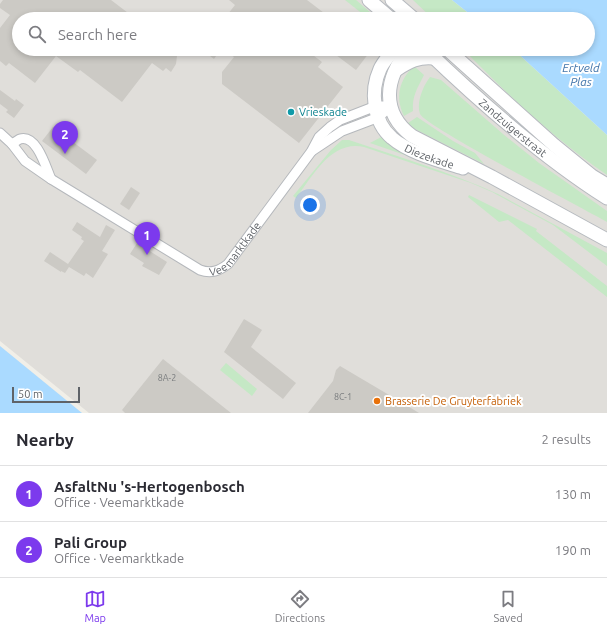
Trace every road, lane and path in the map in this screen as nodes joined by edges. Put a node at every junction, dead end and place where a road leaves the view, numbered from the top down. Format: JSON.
{"nodes":[{"id":1,"x":369,"y":0,"type":"edge"},
{"id":2,"x":392,"y":0,"type":"edge"},
{"id":3,"x":383,"y":12,"type":"edge"},
{"id":4,"x":406,"y":12,"type":"edge"},
{"id":5,"x":389,"y":56,"type":"edge"},
{"id":6,"x":405,"y":56,"type":"edge"},
{"id":7,"x":428,"y":56,"type":"edge"},
{"id":8,"x":432,"y":56,"type":"edge"},
{"id":9,"x":455,"y":56,"type":"edge"},
{"id":10,"x":396,"y":70,"type":"junction"},
{"id":11,"x":391,"y":106,"type":"junction"},
{"id":12,"x":377,"y":112,"type":"junction"},
{"id":13,"x":0,"y":133,"type":"edge"},
{"id":14,"x":12,"y":144,"type":"junction"},
{"id":15,"x":492,"y":177,"type":"junction"},
{"id":16,"x":51,"y":179,"type":"junction"},
{"id":17,"x":607,"y":185,"type":"edge"},
{"id":18,"x":607,"y":198,"type":"edge"},
{"id":19,"x":607,"y":240,"type":"edge"}],
"edges":[{"from":1,"to":3,"type":"main road"},
{"from":2,"to":4,"type":"main road"},
{"from":5,"to":12,"type":"main road"},
{"from":6,"to":10,"type":"main road"},
{"from":7,"to":10,"type":"main road"},
{"from":8,"to":18,"type":"main road","name":"Zandzuigerstraat"},
{"from":9,"to":17,"type":"main road","name":"Zandzuigerstraat"},
{"from":10,"to":11,"type":"main road"},
{"from":11,"to":12,"type":"street","name":"Veemarktkade"},
{"from":11,"to":15,"type":"main road","name":"Diezekade"},
{"from":12,"to":15,"type":"main road","name":"Diezekade"},
{"from":12,"to":16,"type":"street","name":"Veemarktkade"},
{"from":13,"to":14,"type":"street","name":"Veemarktkade"},
{"from":14,"to":16,"type":"street","name":"Veemarktkade"},
{"from":14,"to":16,"type":"street"},
{"from":15,"to":19,"type":"main road","name":"Diezekade"}]}
